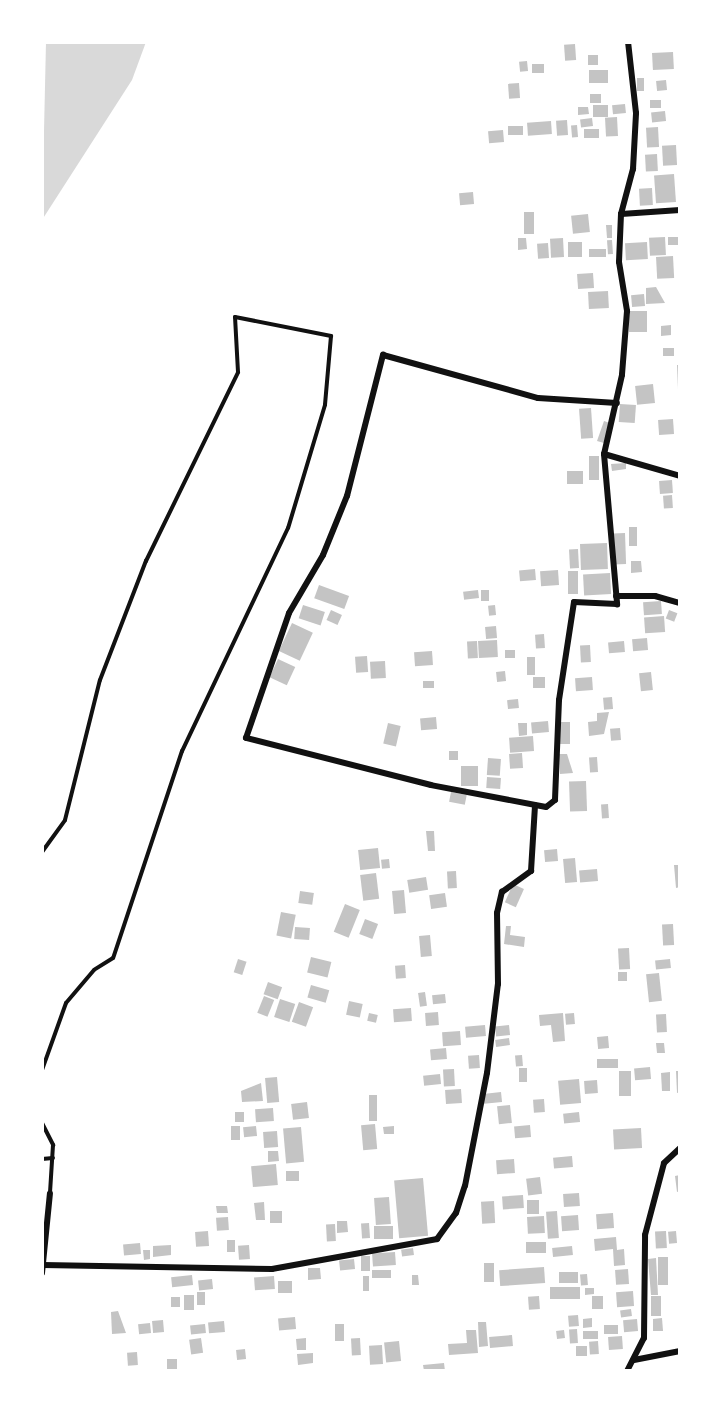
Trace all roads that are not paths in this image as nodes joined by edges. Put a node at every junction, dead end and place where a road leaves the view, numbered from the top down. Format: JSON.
{"nodes":[{"id":1,"x":628,"y":42,"type":"edge"},
{"id":2,"x":680,"y":210,"type":"edge"},
{"id":3,"x":621,"y":214,"type":"junction"},
{"id":4,"x":616,"y":403,"type":"junction"},
{"id":5,"x":604,"y":454,"type":"junction"},
{"id":6,"x":680,"y":476,"type":"edge"},
{"id":7,"x":616,"y":596,"type":"junction"},
{"id":8,"x":680,"y":603,"type":"edge"},
{"id":9,"x":535,"y":805,"type":"junction"},
{"id":10,"x":42,"y":852,"type":"edge"},
{"id":11,"x":42,"y":1070,"type":"edge"},
{"id":12,"x":42,"y":1123,"type":"edge"},
{"id":13,"x":680,"y":1148,"type":"edge"},
{"id":14,"x":53,"y":1158,"type":"junction"},
{"id":15,"x":42,"y":1159,"type":"edge"},
{"id":16,"x":50,"y":1193,"type":"joint"},
{"id":17,"x":43,"y":1265,"type":"edge"},
{"id":18,"x":42,"y":1273,"type":"edge"},
{"id":19,"x":680,"y":1351,"type":"edge"},
{"id":20,"x":634,"y":1360,"type":"junction"},
{"id":21,"x":627,"y":1371,"type":"edge"}],
"edges":[{"from":1,"to":3,"type":"street"},
{"from":2,"to":3,"type":"street"},
{"from":3,"to":4,"type":"street"},
{"from":4,"to":5,"type":"street"},
{"from":4,"to":9,"type":"street"},
{"from":5,"to":6,"type":"street"},
{"from":5,"to":7,"type":"street"},
{"from":7,"to":8,"type":"street"},
{"from":7,"to":9,"type":"street"},
{"from":9,"to":17,"type":"street"},
{"from":10,"to":11,"type":"lane"},
{"from":12,"to":14,"type":"lane"},
{"from":13,"to":20,"type":"street"},
{"from":14,"to":15,"type":"lane"},
{"from":14,"to":16,"type":"lane"},
{"from":16,"to":17,"type":"street"},
{"from":17,"to":18,"type":"street"},
{"from":19,"to":20,"type":"street"},
{"from":20,"to":21,"type":"street"}]}
